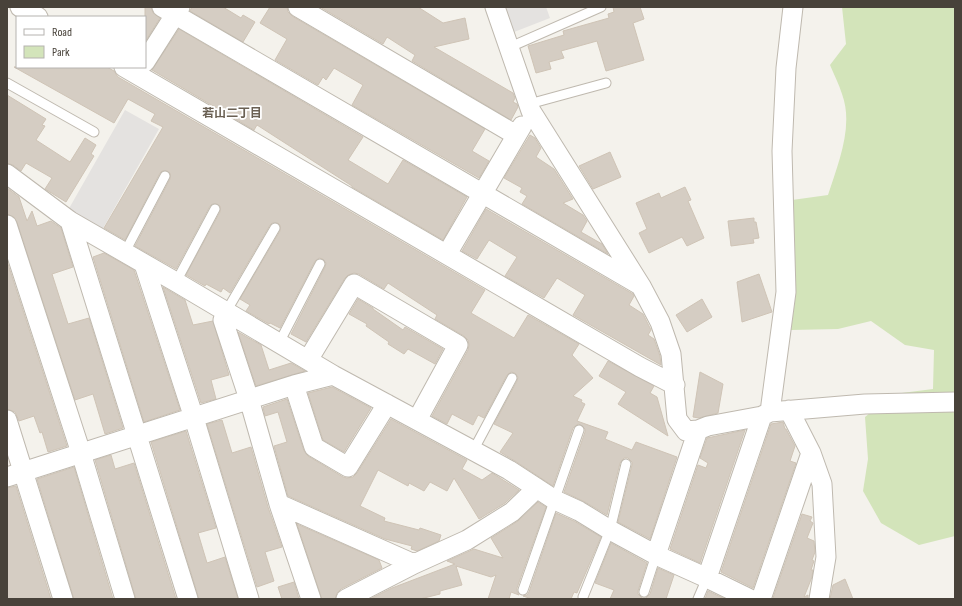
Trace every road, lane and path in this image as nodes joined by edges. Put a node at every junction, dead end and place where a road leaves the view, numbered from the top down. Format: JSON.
{"nodes":[{"id":1,"x":20,"y":7,"type":"edge"},
{"id":2,"x":298,"y":7,"type":"edge"},
{"id":3,"x":495,"y":7,"type":"edge"},
{"id":4,"x":601,"y":7,"type":"edge"},
{"id":5,"x":793,"y":7,"type":"edge"},
{"id":6,"x":172,"y":10,"type":"edge"},
{"id":7,"x":36,"y":16,"type":"edge"},
{"id":8,"x":508,"y":48,"type":"junction"},
{"id":9,"x":146,"y":53,"type":"edge"},
{"id":10,"x":137,"y":68,"type":"edge"},
{"id":11,"x":7,"y":82,"type":"edge"},
{"id":12,"x":606,"y":83,"type":"dead end"},
{"id":13,"x":530,"y":107,"type":"junction"},
{"id":14,"x":94,"y":132,"type":"dead end"},
{"id":15,"x":516,"y":135,"type":"junction"},
{"id":16,"x":7,"y":174,"type":"edge"},
{"id":17,"x":166,"y":176,"type":"dead end"},
{"id":18,"x":482,"y":194,"type":"junction"},
{"id":19,"x":215,"y":209,"type":"dead end"},
{"id":20,"x":70,"y":221,"type":"junction"},
{"id":21,"x":7,"y":225,"type":"edge"},
{"id":22,"x":275,"y":228,"type":"dead end"},
{"id":23,"x":125,"y":252,"type":"junction"},
{"id":24,"x":447,"y":254,"type":"junction"},
{"id":25,"x":144,"y":264,"type":"junction"},
{"id":26,"x":320,"y":264,"type":"dead end"},
{"id":27,"x":176,"y":282,"type":"junction"},
{"id":28,"x":641,"y":286,"type":"junction"},
{"id":29,"x":226,"y":312,"type":"junction"},
{"id":30,"x":278,"y":343,"type":"junction"},
{"id":31,"x":308,"y":360,"type":"junction"},
{"id":32,"x":333,"y":375,"type":"junction"},
{"id":33,"x":512,"y":378,"type":"dead end"},
{"id":34,"x":294,"y":385,"type":"junction"},
{"id":35,"x":675,"y":385,"type":"junction"},
{"id":36,"x":250,"y":399,"type":"junction"},
{"id":37,"x":955,"y":402,"type":"edge"},
{"id":38,"x":387,"y":404,"type":"junction"},
{"id":39,"x":789,"y":410,"type":"junction"},
{"id":40,"x":766,"y":414,"type":"junction"},
{"id":41,"x":194,"y":418,"type":"junction"},
{"id":42,"x":7,"y":420,"type":"edge"},
{"id":43,"x":417,"y":420,"type":"junction"},
{"id":44,"x":579,"y":430,"type":"dead end"},
{"id":45,"x":698,"y":430,"type":"junction"},
{"id":46,"x":138,"y":436,"type":"junction"},
{"id":47,"x":473,"y":451,"type":"junction"},
{"id":48,"x":81,"y":453,"type":"junction"},
{"id":49,"x":811,"y":453,"type":"junction"},
{"id":50,"x":626,"y":464,"type":"dead end"},
{"id":51,"x":15,"y":474,"type":"edge"},
{"id":52,"x":537,"y":488,"type":"junction"},
{"id":53,"x":555,"y":500,"type":"junction"},
{"id":54,"x":280,"y":504,"type":"junction"},
{"id":55,"x":610,"y":530,"type":"junction"},
{"id":56,"x":656,"y":555,"type":"junction"},
{"id":57,"x":414,"y":564,"type":"junction"},
{"id":58,"x":707,"y":578,"type":"junction"},
{"id":59,"x":523,"y":590,"type":"dead end"},
{"id":60,"x":644,"y":592,"type":"dead end"},
{"id":61,"x":583,"y":597,"type":"dead end"},
{"id":62,"x":63,"y":599,"type":"edge"},
{"id":63,"x":125,"y":599,"type":"edge"},
{"id":64,"x":188,"y":599,"type":"edge"},
{"id":65,"x":249,"y":599,"type":"edge"},
{"id":66,"x":311,"y":599,"type":"edge"},
{"id":67,"x":346,"y":599,"type":"edge"},
{"id":68,"x":698,"y":599,"type":"edge"},
{"id":69,"x":750,"y":599,"type":"edge"},
{"id":70,"x":761,"y":599,"type":"edge"},
{"id":71,"x":819,"y":599,"type":"edge"}],
"edges":[{"from":1,"to":7,"type":"street"},
{"from":2,"to":15,"type":"street"},
{"from":3,"to":8,"type":"street"},
{"from":4,"to":8,"type":"lane"},
{"from":5,"to":40,"type":"street"},
{"from":6,"to":9,"type":"street"},
{"from":6,"to":18,"type":"street"},
{"from":8,"to":13,"type":"street"},
{"from":10,"to":24,"type":"street"},
{"from":11,"to":14,"type":"lane"},
{"from":12,"to":13,"type":"lane"},
{"from":13,"to":15,"type":"street"},
{"from":13,"to":28,"type":"street"},
{"from":15,"to":18,"type":"street"},
{"from":16,"to":20,"type":"street"},
{"from":17,"to":23,"type":"lane"},
{"from":18,"to":24,"type":"street"},
{"from":18,"to":28,"type":"street"},
{"from":19,"to":27,"type":"lane"},
{"from":20,"to":23,"type":"street"},
{"from":20,"to":46,"type":"street"},
{"from":21,"to":48,"type":"street"},
{"from":22,"to":29,"type":"lane"},
{"from":23,"to":25,"type":"street"},
{"from":24,"to":35,"type":"street"},
{"from":25,"to":27,"type":"street"},
{"from":25,"to":41,"type":"street"},
{"from":26,"to":30,"type":"lane"},
{"from":27,"to":29,"type":"street"},
{"from":28,"to":35,"type":"street"},
{"from":29,"to":30,"type":"street"},
{"from":29,"to":36,"type":"street"},
{"from":30,"to":31,"type":"street"},
{"from":31,"to":32,"type":"street"},
{"from":31,"to":43,"type":"street"},
{"from":32,"to":34,"type":"street"},
{"from":32,"to":38,"type":"street"},
{"from":33,"to":47,"type":"lane"},
{"from":34,"to":36,"type":"street"},
{"from":34,"to":38,"type":"street"},
{"from":35,"to":45,"type":"street"},
{"from":36,"to":41,"type":"street"},
{"from":36,"to":54,"type":"street"},
{"from":37,"to":39,"type":"street"},
{"from":38,"to":43,"type":"street"},
{"from":39,"to":40,"type":"street"},
{"from":39,"to":49,"type":"street"},
{"from":40,"to":45,"type":"street"},
{"from":40,"to":58,"type":"street"},
{"from":41,"to":46,"type":"street"},
{"from":41,"to":65,"type":"street"},
{"from":42,"to":51,"type":"street"},
{"from":43,"to":47,"type":"street"},
{"from":44,"to":53,"type":"lane"},
{"from":45,"to":56,"type":"street"},
{"from":46,"to":48,"type":"street"},
{"from":46,"to":64,"type":"street"},
{"from":47,"to":52,"type":"street"},
{"from":48,"to":51,"type":"street"},
{"from":48,"to":63,"type":"street"},
{"from":49,"to":70,"type":"street"},
{"from":49,"to":71,"type":"street"},
{"from":50,"to":55,"type":"lane"},
{"from":51,"to":62,"type":"street"},
{"from":52,"to":53,"type":"street"},
{"from":52,"to":57,"type":"street"},
{"from":53,"to":55,"type":"street"},
{"from":53,"to":59,"type":"lane"},
{"from":54,"to":57,"type":"street"},
{"from":54,"to":66,"type":"street"},
{"from":55,"to":56,"type":"street"},
{"from":55,"to":61,"type":"lane"},
{"from":56,"to":58,"type":"street"},
{"from":56,"to":60,"type":"lane"},
{"from":57,"to":67,"type":"street"},
{"from":58,"to":68,"type":"lane"},
{"from":58,"to":69,"type":"street"}]}
